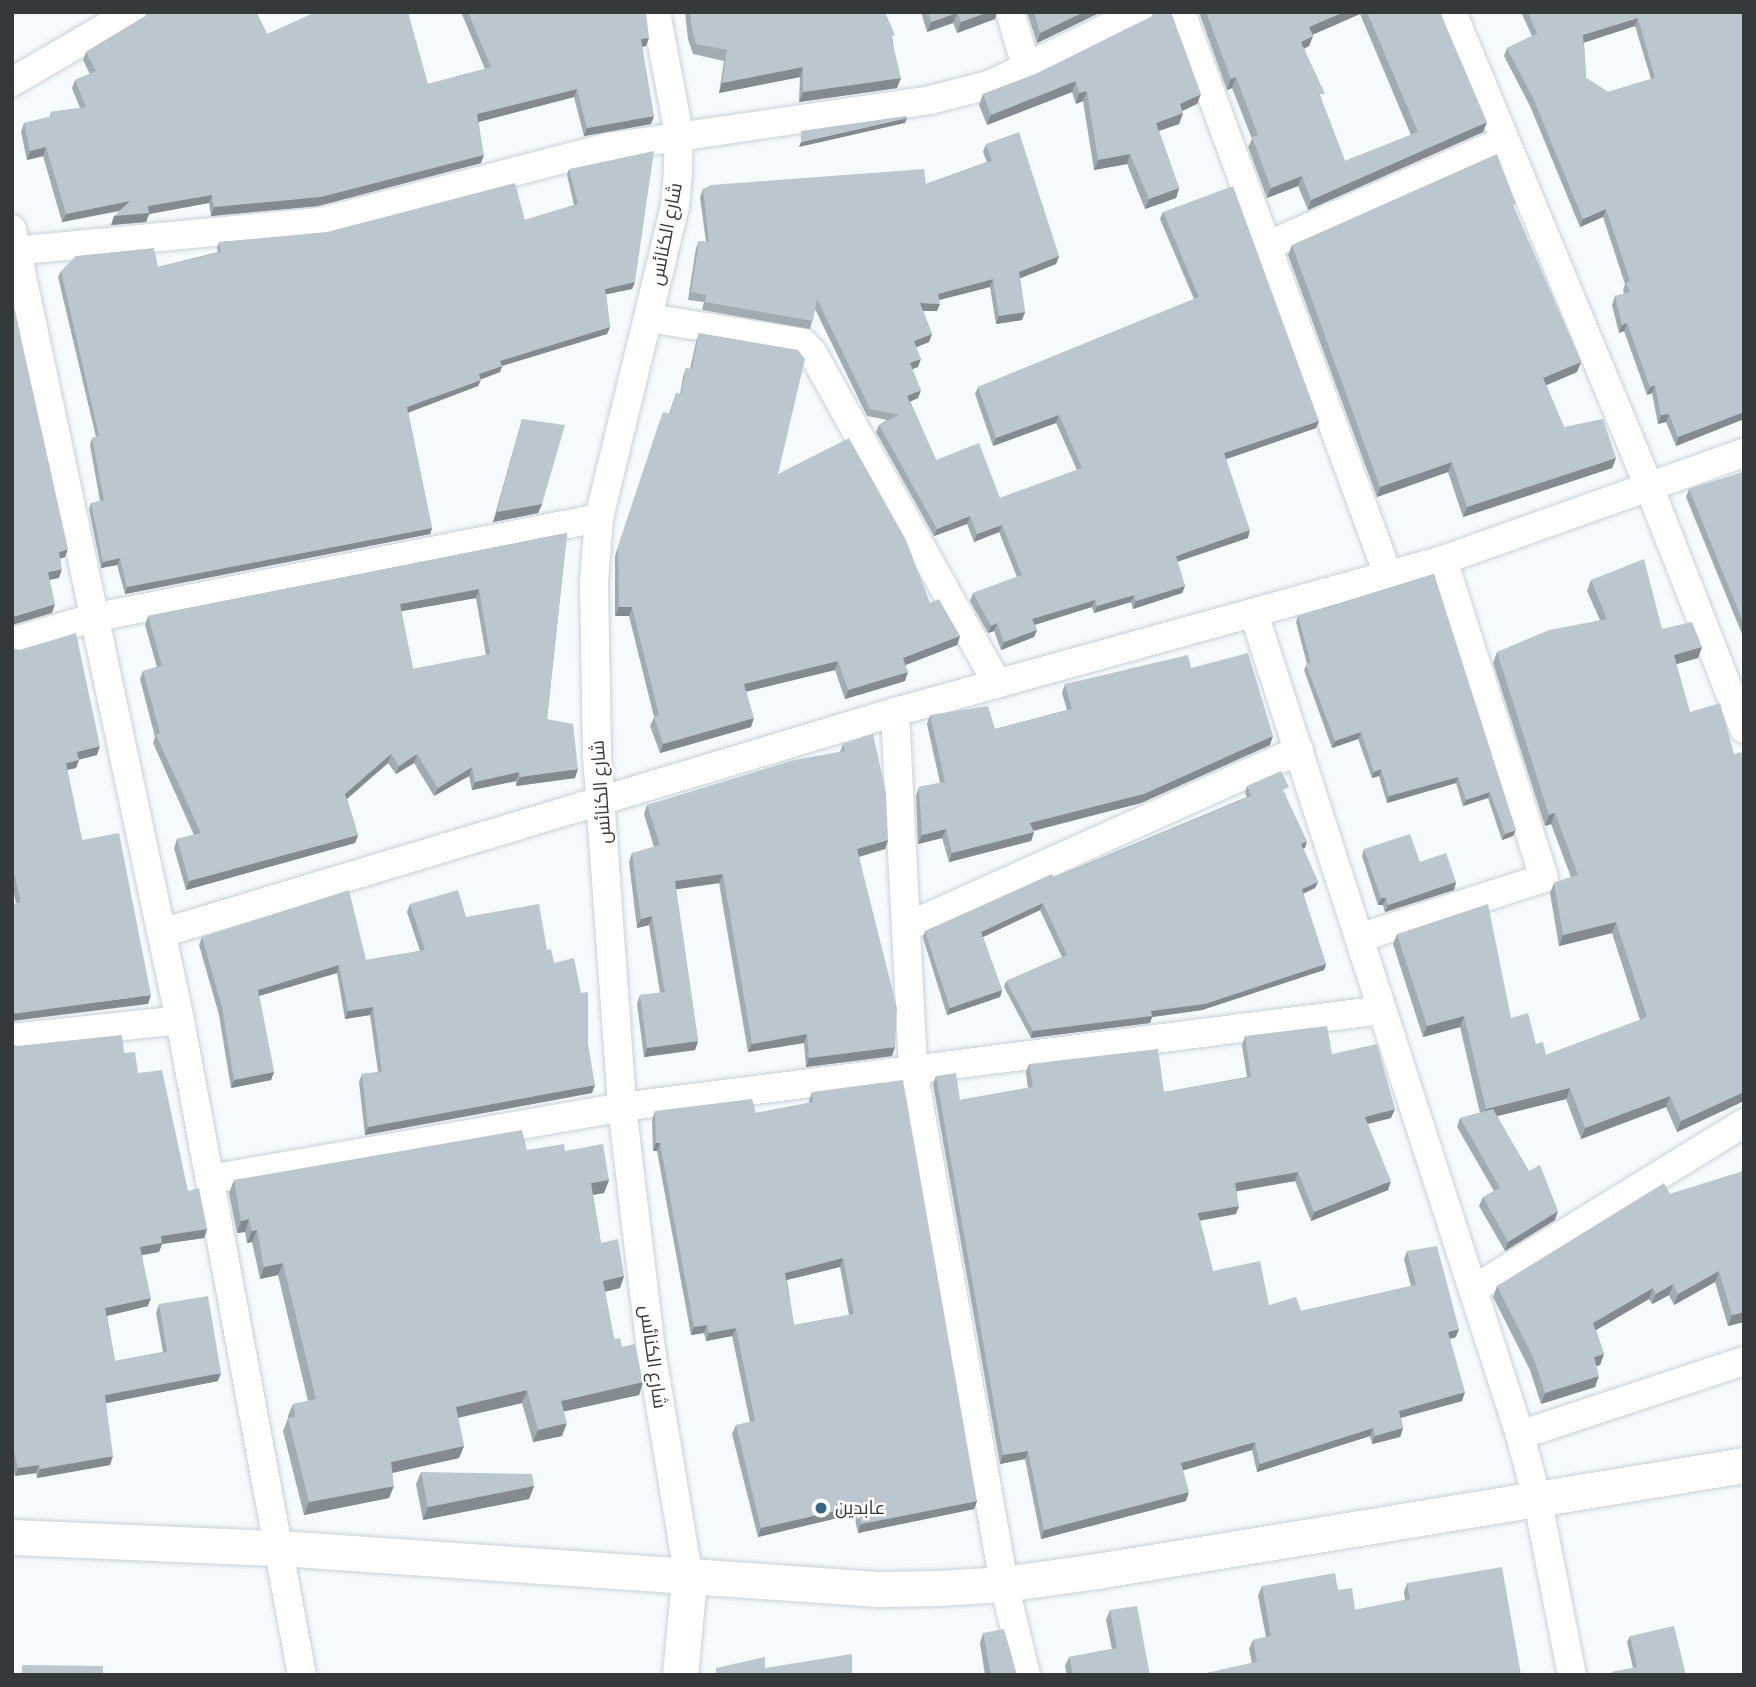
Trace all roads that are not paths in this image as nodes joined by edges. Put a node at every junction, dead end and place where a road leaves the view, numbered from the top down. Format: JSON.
{"nodes":[{"id":1,"x":132,"y":12,"type":"edge"},
{"id":2,"x":656,"y":12,"type":"edge"},
{"id":3,"x":1010,"y":12,"type":"edge"},
{"id":4,"x":1140,"y":12,"type":"edge"},
{"id":5,"x":1181,"y":12,"type":"edge"},
{"id":6,"x":1452,"y":12,"type":"edge"},
{"id":7,"x":1027,"y":69,"type":"junction"},
{"id":8,"x":12,"y":82,"type":"edge"},
{"id":9,"x":679,"y":134,"type":"junction"},
{"id":10,"x":1504,"y":141,"type":"junction"},
{"id":11,"x":14,"y":243,"type":"edge"},
{"id":12,"x":1267,"y":246,"type":"junction"},
{"id":13,"x":649,"y":318,"type":"junction"},
{"id":14,"x":1744,"y":453,"type":"edge"},
{"id":15,"x":1648,"y":484,"type":"junction"},
{"id":16,"x":599,"y":518,"type":"junction"},
{"id":17,"x":1443,"y":560,"type":"junction"},
{"id":18,"x":1388,"y":575,"type":"junction"},
{"id":19,"x":1254,"y":614,"type":"junction"},
{"id":20,"x":92,"y":618,"type":"junction"},
{"id":21,"x":12,"y":642,"type":"edge"},
{"id":22,"x":997,"y":683,"type":"junction"},
{"id":23,"x":895,"y":712,"type":"junction"},
{"id":24,"x":1744,"y":729,"type":"edge"},
{"id":25,"x":1299,"y":750,"type":"junction"},
{"id":26,"x":599,"y":801,"type":"junction"},
{"id":27,"x":906,"y":927,"type":"junction"},
{"id":28,"x":162,"y":933,"type":"junction"},
{"id":29,"x":1359,"y":938,"type":"junction"},
{"id":30,"x":1382,"y":1010,"type":"junction"},
{"id":31,"x":180,"y":1020,"type":"junction"},
{"id":32,"x":12,"y":1038,"type":"edge"},
{"id":33,"x":913,"y":1069,"type":"junction"},
{"id":34,"x":622,"y":1107,"type":"junction"},
{"id":35,"x":1744,"y":1123,"type":"edge"},
{"id":36,"x":211,"y":1180,"type":"junction"},
{"id":37,"x":1474,"y":1289,"type":"junction"},
{"id":38,"x":1744,"y":1361,"type":"edge"},
{"id":39,"x":1520,"y":1435,"type":"junction"},
{"id":40,"x":1744,"y":1465,"type":"edge"},
{"id":41,"x":1538,"y":1502,"type":"junction"},
{"id":42,"x":12,"y":1537,"type":"edge"},
{"id":43,"x":279,"y":1548,"type":"junction"},
{"id":44,"x":689,"y":1579,"type":"junction"},
{"id":45,"x":1004,"y":1584,"type":"junction"},
{"id":46,"x":302,"y":1675,"type":"edge"},
{"id":47,"x":680,"y":1675,"type":"edge"},
{"id":48,"x":1026,"y":1675,"type":"edge"},
{"id":49,"x":1572,"y":1675,"type":"edge"}],
"edges":[{"from":1,"to":8,"type":"street"},
{"from":2,"to":9,"type":"street","name":"شارع الكنائس"},
{"from":3,"to":7,"type":"street"},
{"from":4,"to":7,"type":"street"},
{"from":5,"to":12,"type":"street"},
{"from":6,"to":10,"type":"street"},
{"from":7,"to":9,"type":"street"},
{"from":9,"to":11,"type":"street"},
{"from":9,"to":13,"type":"street","name":"شارع الكنائس"},
{"from":10,"to":12,"type":"street"},
{"from":10,"to":15,"type":"street"},
{"from":11,"to":20,"type":"street"},
{"from":12,"to":18,"type":"street"},
{"from":13,"to":16,"type":"street","name":"شارع الكنائس"},
{"from":13,"to":22,"type":"street"},
{"from":14,"to":15,"type":"street"},
{"from":15,"to":17,"type":"street"},
{"from":15,"to":24,"type":"street"},
{"from":16,"to":20,"type":"street"},
{"from":16,"to":26,"type":"street","name":"شارع الكنائس"},
{"from":17,"to":18,"type":"street"},
{"from":17,"to":29,"type":"street"},
{"from":18,"to":19,"type":"street"},
{"from":19,"to":22,"type":"street"},
{"from":19,"to":25,"type":"street"},
{"from":20,"to":21,"type":"street"},
{"from":20,"to":28,"type":"street"},
{"from":22,"to":23,"type":"street"},
{"from":23,"to":26,"type":"street"},
{"from":23,"to":27,"type":"street"},
{"from":25,"to":27,"type":"street"},
{"from":25,"to":29,"type":"street"},
{"from":26,"to":28,"type":"street"},
{"from":26,"to":34,"type":"street","name":"شارع الكنائس"},
{"from":27,"to":33,"type":"street"},
{"from":28,"to":31,"type":"street"},
{"from":29,"to":30,"type":"street"},
{"from":30,"to":33,"type":"street"},
{"from":30,"to":37,"type":"street"},
{"from":31,"to":32,"type":"street"},
{"from":31,"to":36,"type":"street"},
{"from":33,"to":34,"type":"street"},
{"from":33,"to":45,"type":"street"},
{"from":34,"to":36,"type":"street"},
{"from":34,"to":44,"type":"street","name":"شارع الكنائس"},
{"from":35,"to":37,"type":"street"},
{"from":36,"to":43,"type":"street"},
{"from":37,"to":39,"type":"street"},
{"from":38,"to":39,"type":"street"},
{"from":39,"to":41,"type":"street"},
{"from":40,"to":41,"type":"street"},
{"from":41,"to":45,"type":"street"},
{"from":41,"to":49,"type":"street"},
{"from":42,"to":43,"type":"street"},
{"from":43,"to":44,"type":"street"},
{"from":43,"to":46,"type":"street"},
{"from":44,"to":45,"type":"street"},
{"from":44,"to":47,"type":"street"},
{"from":45,"to":48,"type":"street"}]}
